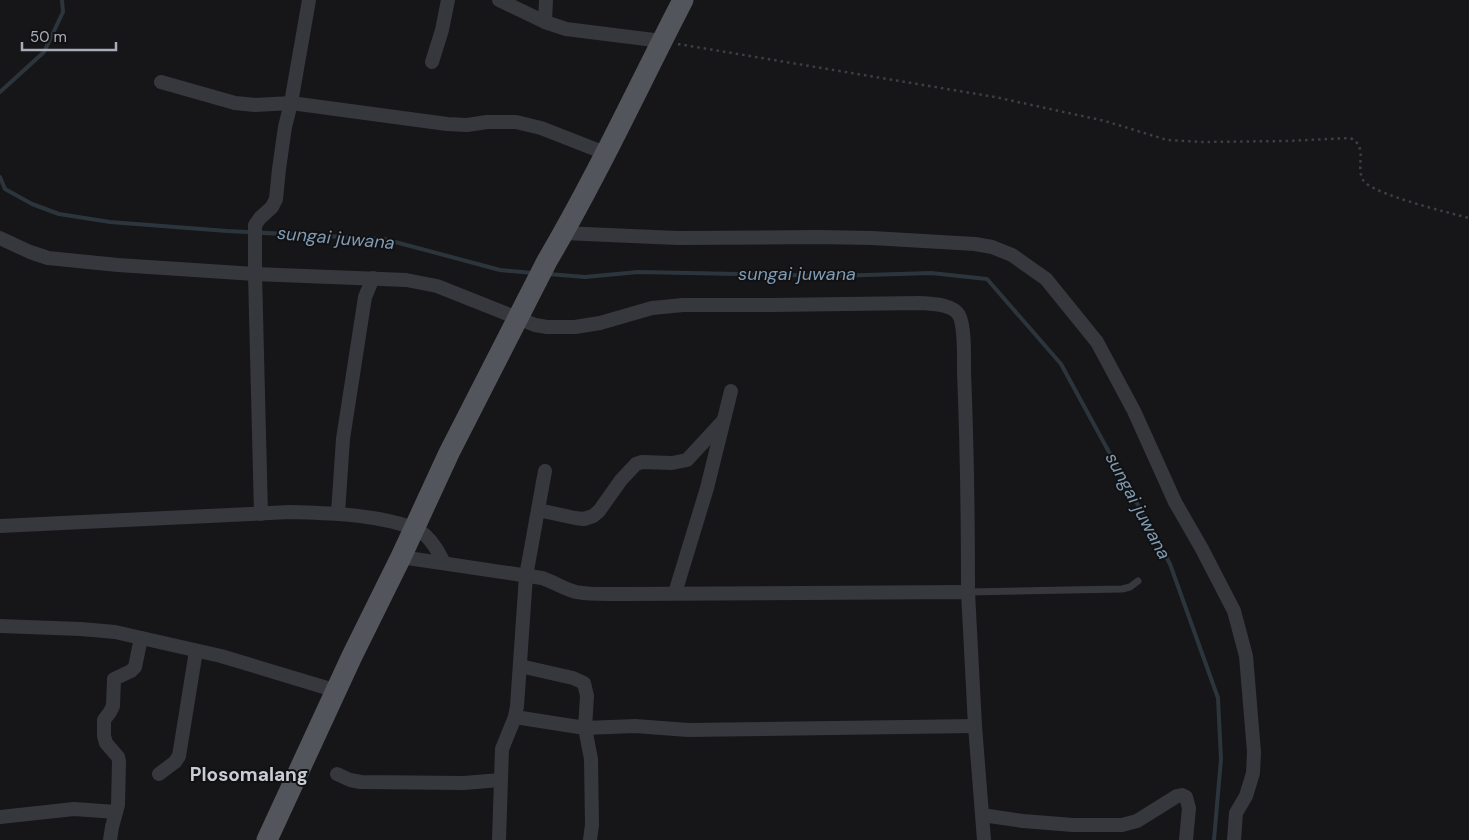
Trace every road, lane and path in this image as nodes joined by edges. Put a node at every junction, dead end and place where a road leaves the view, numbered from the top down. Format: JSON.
{"nodes":[{"id":1,"x":309,"y":0,"type":"edge"},
{"id":2,"x":448,"y":0,"type":"edge"},
{"id":3,"x":499,"y":0,"type":"edge"},
{"id":4,"x":546,"y":0,"type":"edge"},
{"id":5,"x":683,"y":0,"type":"edge"},
{"id":6,"x":545,"y":22,"type":"junction"},
{"id":7,"x":662,"y":41,"type":"junction"},
{"id":8,"x":432,"y":62,"type":"dead end"},
{"id":9,"x":161,"y":82,"type":"dead end"},
{"id":10,"x":291,"y":104,"type":"junction"},
{"id":11,"x":605,"y":153,"type":"junction"},
{"id":12,"x":1469,"y":218,"type":"edge"},
{"id":13,"x":563,"y":233,"type":"junction"},
{"id":14,"x":0,"y":238,"type":"edge"},
{"id":15,"x":255,"y":274,"type":"junction"},
{"id":16,"x":373,"y":278,"type":"junction"},
{"id":17,"x":519,"y":318,"type":"junction"},
{"id":18,"x":730,"y":391,"type":"dead end"},
{"id":19,"x":724,"y":421,"type":"junction"},
{"id":20,"x":545,"y":471,"type":"dead end"},
{"id":21,"x":538,"y":510,"type":"junction"},
{"id":22,"x":338,"y":513,"type":"junction"},
{"id":23,"x":261,"y":514,"type":"junction"},
{"id":24,"x":0,"y":526,"type":"edge"},
{"id":25,"x":414,"y":528,"type":"junction"},
{"id":26,"x":401,"y":558,"type":"junction"},
{"id":27,"x":444,"y":564,"type":"junction"},
{"id":28,"x":526,"y":576,"type":"junction"},
{"id":29,"x":1138,"y":581,"type":"dead end"},
{"id":30,"x":968,"y":592,"type":"junction"},
{"id":31,"x":675,"y":593,"type":"junction"},
{"id":32,"x":0,"y":626,"type":"edge"},
{"id":33,"x":141,"y":638,"type":"junction"},
{"id":34,"x":196,"y":651,"type":"junction"},
{"id":35,"x":520,"y":666,"type":"junction"},
{"id":36,"x":337,"y":691,"type":"junction"},
{"id":37,"x":515,"y":717,"type":"junction"},
{"id":38,"x":975,"y":726,"type":"junction"},
{"id":39,"x":585,"y":728,"type":"junction"},
{"id":40,"x":159,"y":774,"type":"dead end"},
{"id":41,"x":337,"y":774,"type":"dead end"},
{"id":42,"x":500,"y":780,"type":"junction"},
{"id":43,"x":116,"y":812,"type":"junction"},
{"id":44,"x":982,"y":816,"type":"junction"},
{"id":45,"x":0,"y":817,"type":"edge"},
{"id":46,"x":110,"y":840,"type":"edge"},
{"id":47,"x":267,"y":840,"type":"edge"},
{"id":48,"x":499,"y":840,"type":"edge"},
{"id":49,"x":590,"y":840,"type":"edge"},
{"id":50,"x":984,"y":840,"type":"edge"},
{"id":51,"x":1186,"y":840,"type":"edge"},
{"id":52,"x":1234,"y":840,"type":"edge"}],
"edges":[{"from":1,"to":10,"type":"street"},
{"from":2,"to":8,"type":"street"},
{"from":3,"to":6,"type":"street"},
{"from":4,"to":6,"type":"street"},
{"from":5,"to":7,"type":"main road"},
{"from":6,"to":7,"type":"street"},
{"from":7,"to":11,"type":"main road"},
{"from":7,"to":12,"type":"path"},
{"from":9,"to":10,"type":"street"},
{"from":10,"to":11,"type":"street"},
{"from":10,"to":15,"type":"street"},
{"from":11,"to":13,"type":"main road"},
{"from":13,"to":17,"type":"main road"},
{"from":13,"to":52,"type":"street"},
{"from":14,"to":15,"type":"street"},
{"from":15,"to":16,"type":"street"},
{"from":15,"to":23,"type":"street"},
{"from":16,"to":17,"type":"street"},
{"from":16,"to":22,"type":"street"},
{"from":17,"to":25,"type":"main road"},
{"from":17,"to":30,"type":"street"},
{"from":18,"to":19,"type":"street"},
{"from":19,"to":21,"type":"street"},
{"from":19,"to":31,"type":"street"},
{"from":20,"to":21,"type":"street"},
{"from":21,"to":28,"type":"street"},
{"from":22,"to":23,"type":"street"},
{"from":22,"to":25,"type":"street"},
{"from":23,"to":24,"type":"street"},
{"from":25,"to":26,"type":"main road"},
{"from":25,"to":27,"type":"street"},
{"from":26,"to":27,"type":"street"},
{"from":26,"to":36,"type":"main road"},
{"from":27,"to":28,"type":"street"},
{"from":28,"to":31,"type":"street"},
{"from":28,"to":35,"type":"street"},
{"from":29,"to":30,"type":"lane"},
{"from":30,"to":31,"type":"street"},
{"from":30,"to":38,"type":"street"},
{"from":32,"to":33,"type":"street"},
{"from":33,"to":34,"type":"street"},
{"from":33,"to":43,"type":"street"},
{"from":34,"to":36,"type":"street"},
{"from":34,"to":40,"type":"street"},
{"from":35,"to":37,"type":"street"},
{"from":35,"to":39,"type":"street"},
{"from":36,"to":47,"type":"main road"},
{"from":37,"to":39,"type":"street"},
{"from":37,"to":42,"type":"street"},
{"from":38,"to":39,"type":"street"},
{"from":38,"to":44,"type":"street"},
{"from":39,"to":49,"type":"street"},
{"from":41,"to":42,"type":"street"},
{"from":42,"to":48,"type":"street"},
{"from":43,"to":45,"type":"street"},
{"from":43,"to":46,"type":"street"},
{"from":44,"to":50,"type":"street"},
{"from":44,"to":51,"type":"street"}]}
